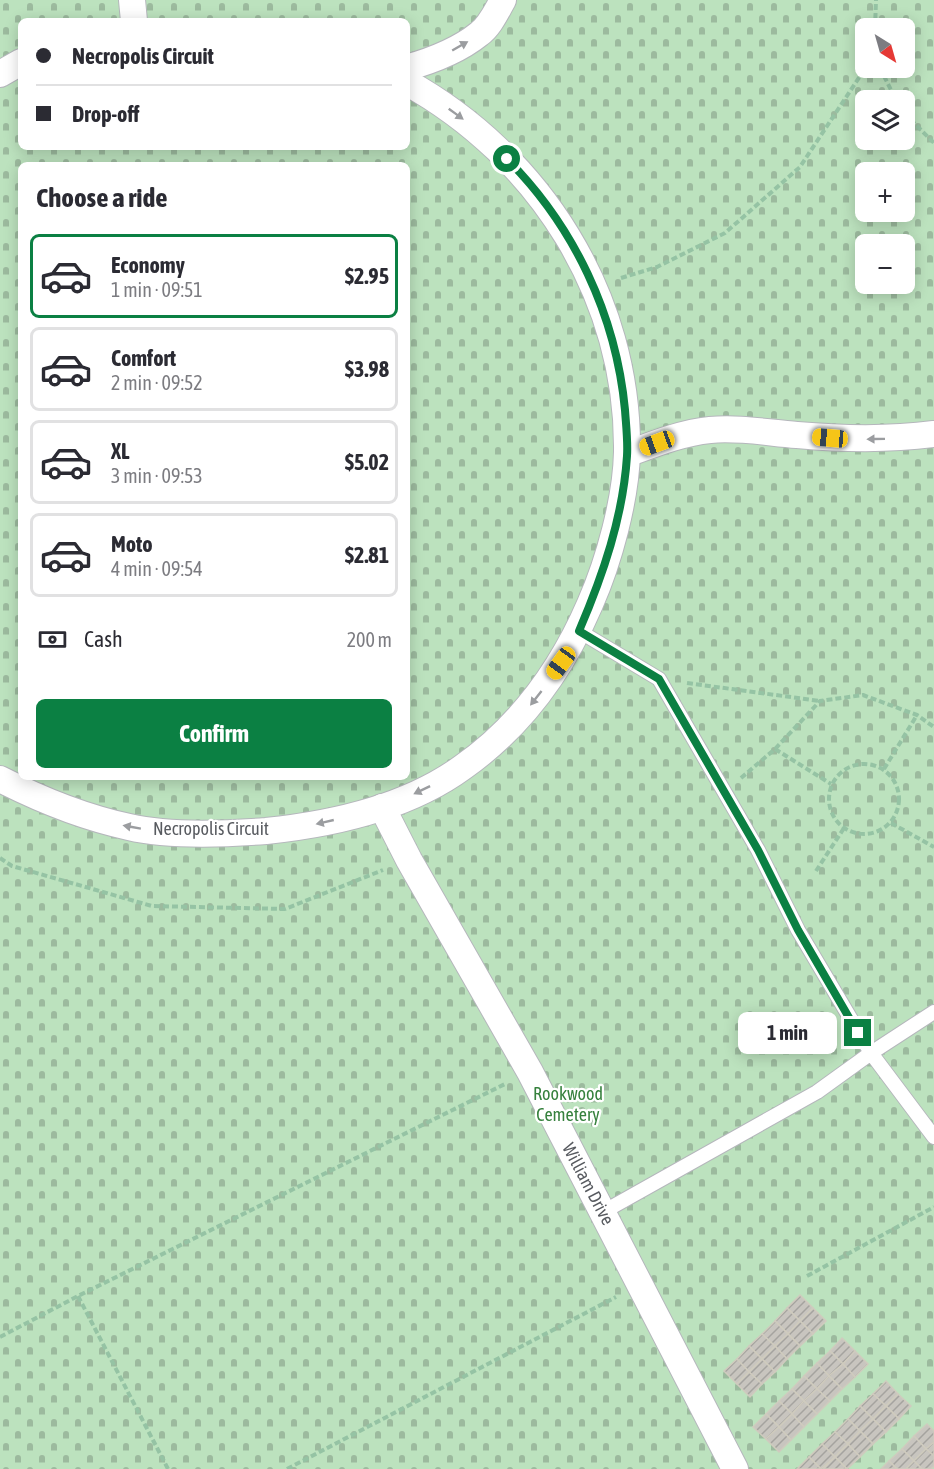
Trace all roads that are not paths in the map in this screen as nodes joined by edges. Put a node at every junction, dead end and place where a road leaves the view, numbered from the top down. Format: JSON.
{"nodes":[{"id":1,"x":132,"y":0,"type":"edge"},
{"id":2,"x":503,"y":0,"type":"edge"},
{"id":3,"x":134,"y":18,"type":"edge"},
{"id":4,"x":18,"y":64,"type":"edge"},
{"id":5,"x":410,"y":67,"type":"edge"},
{"id":6,"x":0,"y":74,"type":"edge"},
{"id":7,"x":410,"y":84,"type":"edge"},
{"id":8,"x":934,"y":434,"type":"edge"},
{"id":9,"x":627,"y":454,"type":"junction"},
{"id":10,"x":579,"y":631,"type":"junction"},
{"id":11,"x":0,"y":779,"type":"edge"},
{"id":12,"x":382,"y":807,"type":"junction"},
{"id":13,"x":934,"y":1012,"type":"edge"},
{"id":14,"x":871,"y":1053,"type":"junction"},
{"id":15,"x":934,"y":1137,"type":"edge"},
{"id":16,"x":603,"y":1212,"type":"junction"},
{"id":17,"x":735,"y":1469,"type":"edge"}],
"edges":[{"from":1,"to":3,"type":"street"},
{"from":5,"to":2,"type":"street","one_way":true},
{"from":4,"to":6,"type":"street"},
{"from":7,"to":9,"type":"street","name":"Necropolis Circuit","one_way":true},
{"from":8,"to":9,"type":"street","one_way":true},
{"from":9,"to":10,"type":"street","name":"Necropolis Circuit"},
{"from":10,"to":12,"type":"street","name":"Necropolis Circuit","one_way":true},
{"from":10,"to":14,"type":"lane"},
{"from":12,"to":11,"type":"street","name":"Necropolis Circuit","one_way":true},
{"from":12,"to":16,"type":"street","name":"William Drive"},
{"from":13,"to":14,"type":"lane"},
{"from":14,"to":15,"type":"lane"},
{"from":14,"to":16,"type":"lane"},
{"from":16,"to":17,"type":"street","name":"William Drive"}]}
